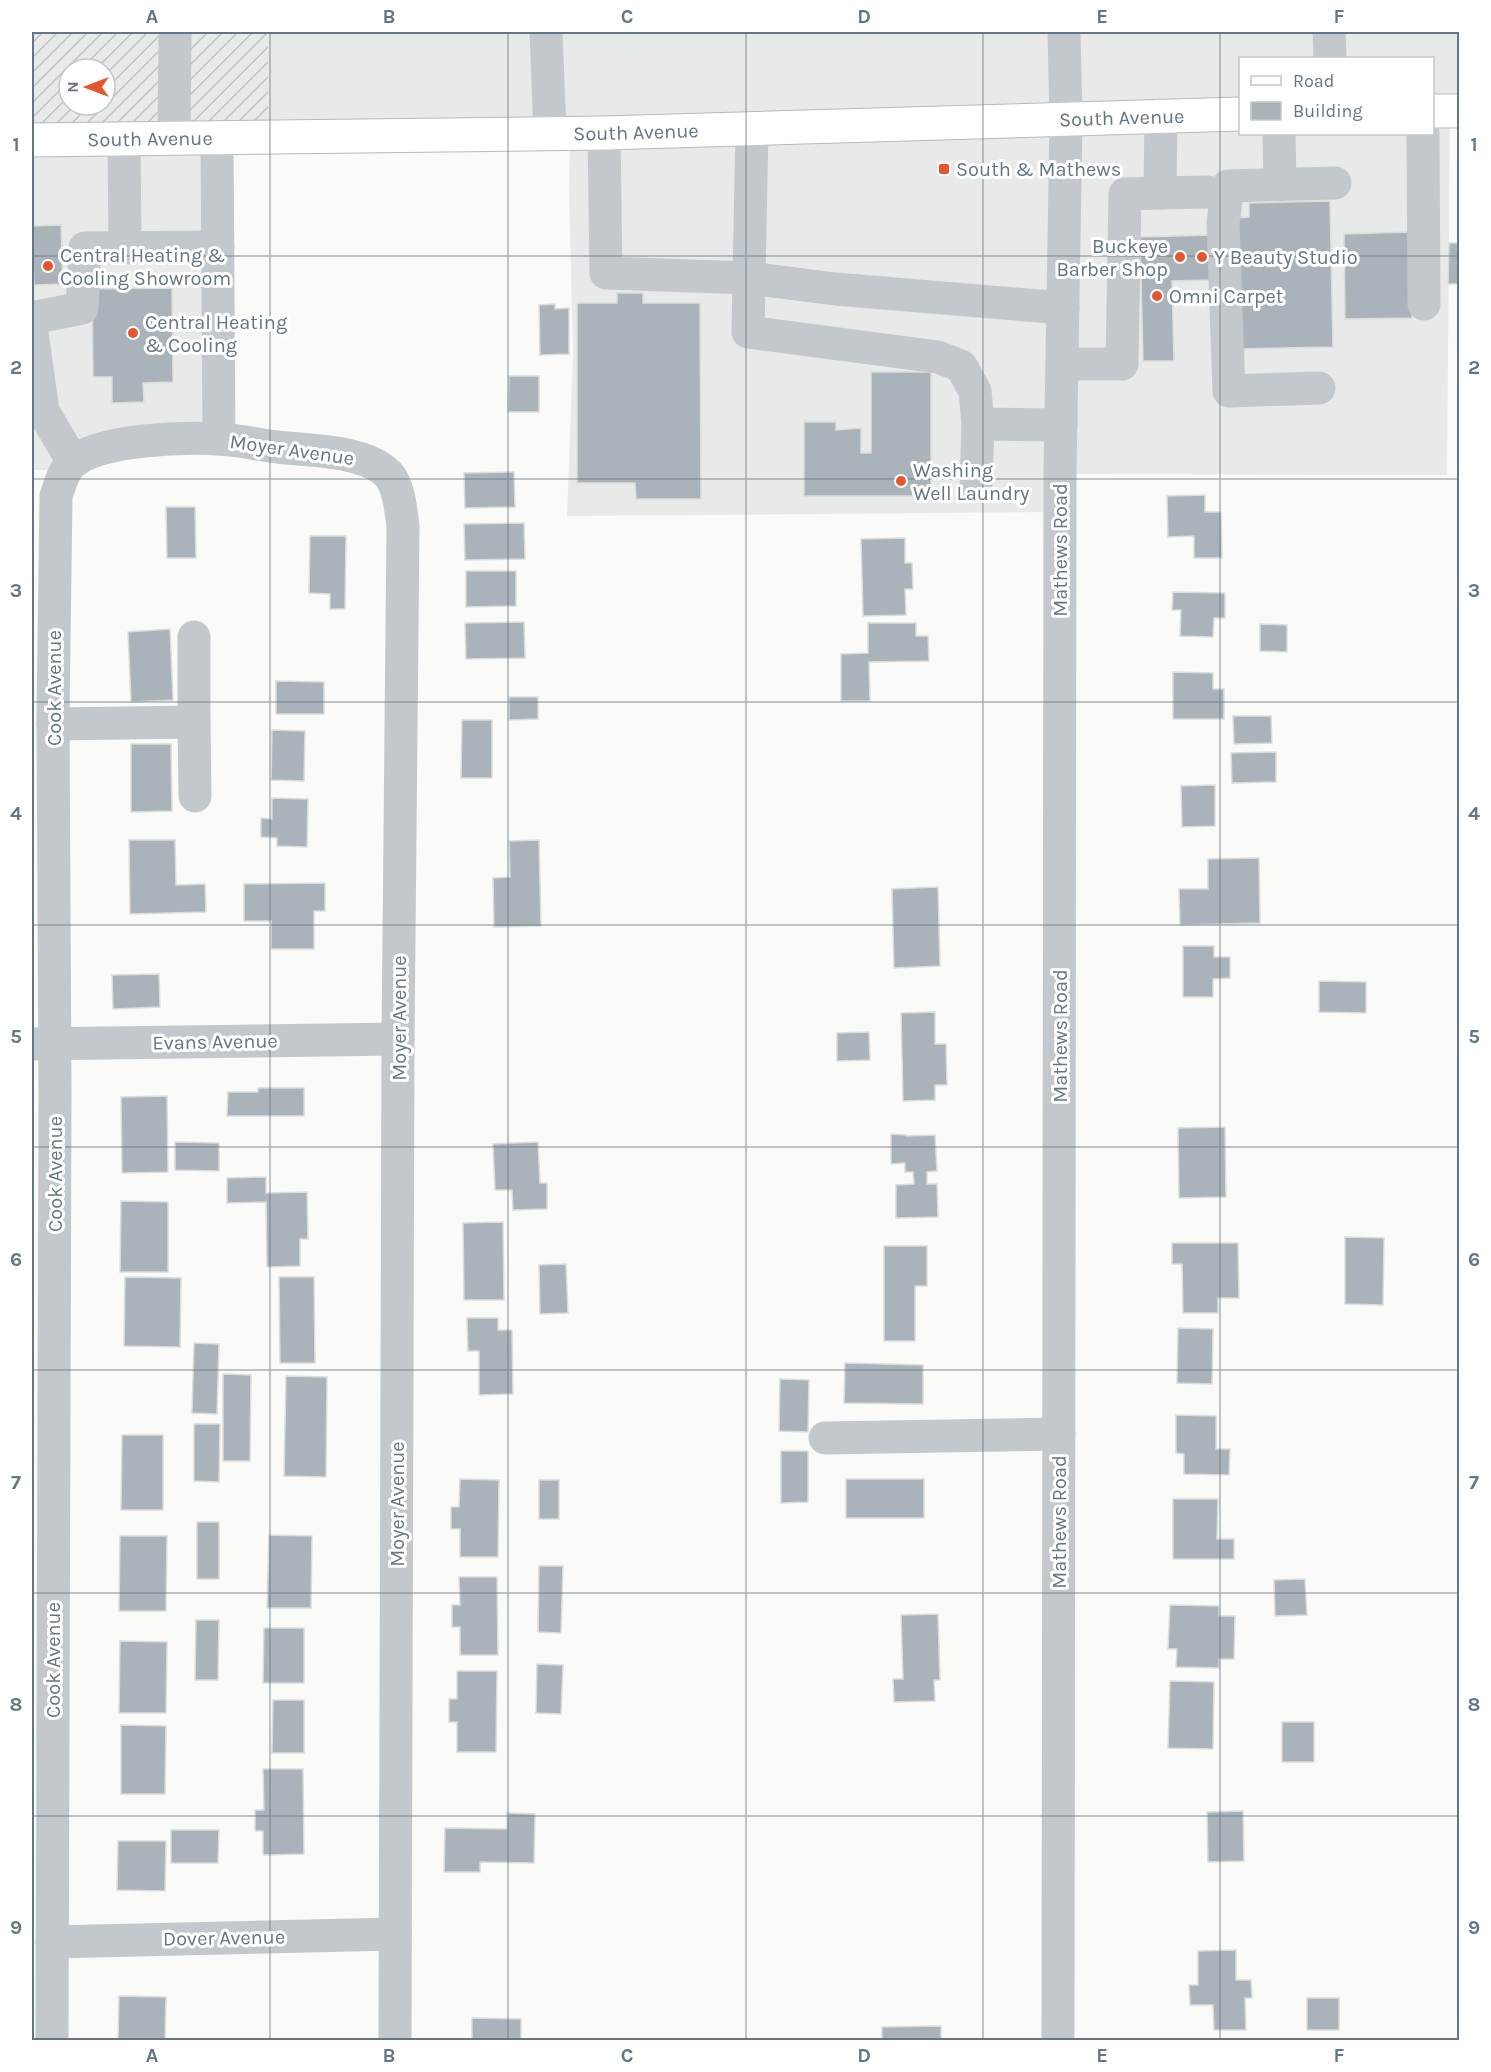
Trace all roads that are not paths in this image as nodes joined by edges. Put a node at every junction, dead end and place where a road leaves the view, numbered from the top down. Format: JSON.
{"nodes":[{"id":1,"x":175,"y":32,"type":"edge"},
{"id":2,"x":546,"y":32,"type":"edge"},
{"id":3,"x":1064,"y":32,"type":"edge"},
{"id":4,"x":1329,"y":32,"type":"edge"},
{"id":5,"x":1330,"y":57,"type":"edge"},
{"id":6,"x":1434,"y":111,"type":"edge"},
{"id":7,"x":1460,"y":111,"type":"edge"},
{"id":8,"x":1239,"y":114,"type":"edge"},
{"id":9,"x":1161,"y":116,"type":"junction"},
{"id":10,"x":1066,"y":120,"type":"junction"},
{"id":11,"x":752,"y":129,"type":"junction"},
{"id":12,"x":604,"y":133,"type":"junction"},
{"id":13,"x":550,"y":134,"type":"junction"},
{"id":14,"x":1280,"y":135,"type":"edge"},
{"id":15,"x":1423,"y":135,"type":"edge"},
{"id":16,"x":124,"y":138,"type":"junction"},
{"id":17,"x":174,"y":138,"type":"junction"},
{"id":18,"x":217,"y":138,"type":"junction"},
{"id":19,"x":32,"y":140,"type":"edge"},
{"id":20,"x":1335,"y":183,"type":"dead end"},
{"id":21,"x":1280,"y":184,"type":"junction"},
{"id":22,"x":1208,"y":192,"type":"dead end"},
{"id":23,"x":1160,"y":193,"type":"junction"},
{"id":24,"x":124,"y":247,"type":"junction"},
{"id":25,"x":218,"y":247,"type":"junction"},
{"id":26,"x":749,"y":278,"type":"junction"},
{"id":27,"x":1424,"y":304,"type":"dead end"},
{"id":28,"x":1063,"y":308,"type":"junction"},
{"id":29,"x":32,"y":318,"type":"edge"},
{"id":30,"x":32,"y":333,"type":"edge"},
{"id":31,"x":1062,"y":364,"type":"junction"},
{"id":32,"x":1319,"y":388,"type":"dead end"},
{"id":33,"x":978,"y":424,"type":"junction"},
{"id":34,"x":1061,"y":425,"type":"junction"},
{"id":35,"x":219,"y":439,"type":"junction"},
{"id":36,"x":73,"y":462,"type":"junction"},
{"id":37,"x":976,"y":484,"type":"dead end"},
{"id":38,"x":194,"y":637,"type":"dead end"},
{"id":39,"x":194,"y":722,"type":"junction"},
{"id":40,"x":53,"y":724,"type":"junction"},
{"id":41,"x":195,"y":795,"type":"dead end"},
{"id":42,"x":398,"y":1039,"type":"junction"},
{"id":43,"x":43,"y":1044,"type":"edge"},
{"id":44,"x":43,"y":1227,"type":"edge"},
{"id":45,"x":43,"y":1409,"type":"edge"},
{"id":46,"x":1059,"y":1434,"type":"junction"},
{"id":47,"x":825,"y":1438,"type":"dead end"},
{"id":48,"x":42,"y":1522,"type":"edge"},
{"id":49,"x":395,"y":1934,"type":"junction"},
{"id":50,"x":52,"y":1941,"type":"junction"},
{"id":51,"x":42,"y":1977,"type":"edge"},
{"id":52,"x":52,"y":2040,"type":"edge"},
{"id":53,"x":395,"y":2040,"type":"edge"},
{"id":54,"x":1058,"y":2040,"type":"edge"}],
"edges":[{"from":1,"to":17,"type":"street"},
{"from":2,"to":13,"type":"street"},
{"from":3,"to":10,"type":"street","name":"Mathews Road"},
{"from":4,"to":5,"type":"street"},
{"from":6,"to":7,"type":"main road"},
{"from":8,"to":9,"type":"main road","name":"South Avenue"},
{"from":9,"to":10,"type":"main road","name":"South Avenue"},
{"from":9,"to":23,"type":"street"},
{"from":10,"to":11,"type":"main road","name":"South Avenue"},
{"from":10,"to":28,"type":"street","name":"Mathews Road"},
{"from":11,"to":12,"type":"main road","name":"South Avenue"},
{"from":11,"to":26,"type":"street"},
{"from":12,"to":13,"type":"main road","name":"South Avenue"},
{"from":12,"to":26,"type":"street"},
{"from":13,"to":18,"type":"main road","name":"South Avenue"},
{"from":14,"to":21,"type":"street"},
{"from":15,"to":27,"type":"street"},
{"from":16,"to":17,"type":"main road","name":"South Avenue"},
{"from":16,"to":19,"type":"main road","name":"South Avenue"},
{"from":16,"to":24,"type":"street"},
{"from":17,"to":18,"type":"main road","name":"South Avenue"},
{"from":18,"to":25,"type":"street","name":"Moyer Avenue"},
{"from":20,"to":21,"type":"street"},
{"from":21,"to":32,"type":"street"},
{"from":22,"to":23,"type":"street"},
{"from":23,"to":31,"type":"street"},
{"from":24,"to":25,"type":"street"},
{"from":24,"to":29,"type":"street"},
{"from":25,"to":35,"type":"street","name":"Moyer Avenue"},
{"from":26,"to":28,"type":"street"},
{"from":26,"to":33,"type":"street"},
{"from":28,"to":31,"type":"street","name":"Mathews Road"},
{"from":30,"to":36,"type":"street"},
{"from":31,"to":34,"type":"street","name":"Mathews Road"},
{"from":33,"to":34,"type":"street"},
{"from":33,"to":37,"type":"street"},
{"from":34,"to":46,"type":"street","name":"Mathews Road"},
{"from":35,"to":36,"type":"street"},
{"from":35,"to":42,"type":"street","name":"Moyer Avenue"},
{"from":36,"to":40,"type":"street","name":"Cook Avenue"},
{"from":38,"to":39,"type":"street"},
{"from":39,"to":40,"type":"street"},
{"from":39,"to":41,"type":"street"},
{"from":40,"to":43,"type":"street","name":"Cook Avenue"},
{"from":42,"to":43,"type":"street","name":"Evans Avenue"},
{"from":42,"to":49,"type":"street","name":"Moyer Avenue"},
{"from":43,"to":44,"type":"street","name":"Cook Avenue"},
{"from":44,"to":45,"type":"street","name":"Cook Avenue"},
{"from":45,"to":48,"type":"street","name":"Cook Avenue"},
{"from":46,"to":47,"type":"street"},
{"from":46,"to":54,"type":"street","name":"Mathews Road"},
{"from":48,"to":50,"type":"street","name":"Cook Avenue"},
{"from":49,"to":50,"type":"street","name":"Dover Avenue"},
{"from":49,"to":53,"type":"street","name":"Moyer Avenue"},
{"from":50,"to":51,"type":"street","name":"Cook Avenue"},
{"from":51,"to":52,"type":"street","name":"Cook Avenue"}]}
